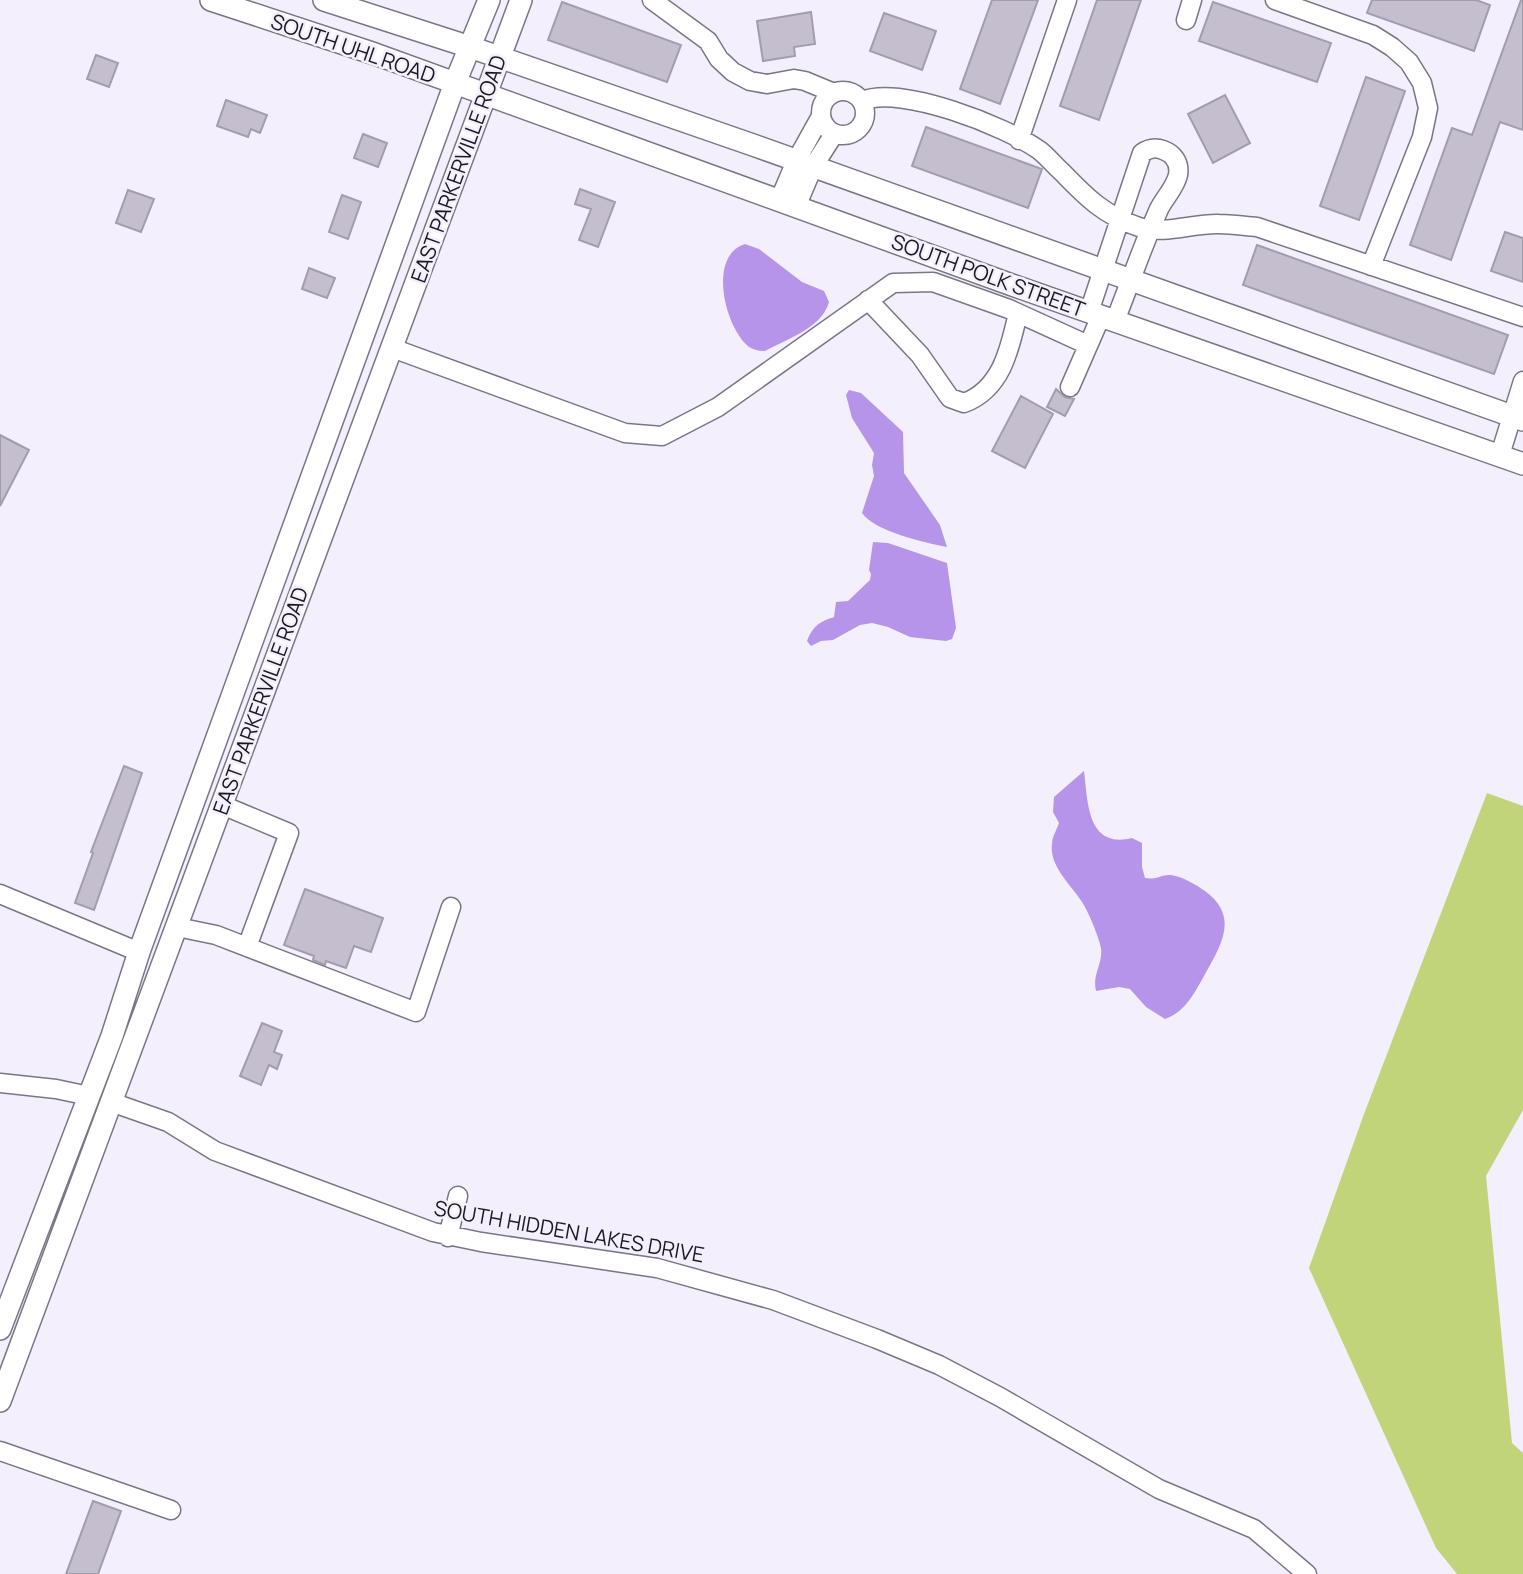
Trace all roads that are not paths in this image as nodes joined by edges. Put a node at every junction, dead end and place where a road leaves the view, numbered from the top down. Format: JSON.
{"nodes":[{"id":1,"x":211,"y":0,"type":"edge"},
{"id":2,"x":324,"y":0,"type":"edge"},
{"id":3,"x":489,"y":0,"type":"edge"},
{"id":4,"x":521,"y":0,"type":"edge"},
{"id":5,"x":652,"y":0,"type":"edge"},
{"id":6,"x":1066,"y":0,"type":"edge"},
{"id":7,"x":1192,"y":0,"type":"edge"},
{"id":8,"x":1275,"y":0,"type":"edge"},
{"id":9,"x":1186,"y":20,"type":"dead end"},
{"id":10,"x":470,"y":47,"type":"junction"},
{"id":11,"x":500,"y":57,"type":"junction"},
{"id":12,"x":455,"y":83,"type":"junction"},
{"id":13,"x":834,"y":93,"type":"junction"},
{"id":14,"x":487,"y":95,"type":"junction"},
{"id":15,"x":862,"y":101,"type":"junction"},
{"id":16,"x":821,"y":116,"type":"junction"},
{"id":17,"x":834,"y":134,"type":"junction"},
{"id":18,"x":1019,"y":140,"type":"junction"},
{"id":19,"x":805,"y":164,"type":"junction"},
{"id":20,"x":787,"y":204,"type":"junction"},
{"id":21,"x":1120,"y":220,"type":"junction"},
{"id":22,"x":1151,"y":229,"type":"junction"},
{"id":23,"x":1371,"y":266,"type":"junction"},
{"id":24,"x":1104,"y":271,"type":"junction"},
{"id":25,"x":1131,"y":280,"type":"junction"},
{"id":26,"x":868,"y":300,"type":"junction"},
{"id":27,"x":1018,"y":313,"type":"junction"},
{"id":28,"x":1102,"y":316,"type":"junction"},
{"id":29,"x":1523,"y":317,"type":"edge"},
{"id":30,"x":1088,"y":345,"type":"junction"},
{"id":31,"x":392,"y":348,"type":"junction"},
{"id":32,"x":1523,"y":381,"type":"edge"},
{"id":33,"x":1070,"y":387,"type":"dead end"},
{"id":34,"x":1518,"y":418,"type":"edge"},
{"id":35,"x":1500,"y":456,"type":"junction"},
{"id":36,"x":1523,"y":464,"type":"edge"},
{"id":37,"x":261,"y":618,"type":"junction"},
{"id":38,"x":288,"y":629,"type":"junction"},
{"id":39,"x":222,"y":805,"type":"junction"},
{"id":40,"x":0,"y":894,"type":"edge"},
{"id":41,"x":451,"y":907,"type":"dead end"},
{"id":42,"x":151,"y":918,"type":"junction"},
{"id":43,"x":177,"y":927,"type":"junction"},
{"id":44,"x":247,"y":947,"type":"junction"},
{"id":45,"x":139,"y":952,"type":"junction"},
{"id":46,"x":0,"y":1083,"type":"edge"},
{"id":47,"x":89,"y":1096,"type":"junction"},
{"id":48,"x":111,"y":1102,"type":"junction"},
{"id":49,"x":458,"y":1196,"type":"dead end"},
{"id":50,"x":448,"y":1237,"type":"junction"},
{"id":51,"x":0,"y":1329,"type":"edge"},
{"id":52,"x":0,"y":1401,"type":"edge"},
{"id":53,"x":0,"y":1451,"type":"edge"},
{"id":54,"x":171,"y":1510,"type":"dead end"},
{"id":55,"x":1307,"y":1574,"type":"edge"}],
"edges":[{"from":1,"to":12,"type":"main road","name":"SOUTH UHL ROAD"},
{"from":2,"to":10,"type":"main road","name":"SOUTH UHL ROAD"},
{"from":3,"to":10,"type":"main road","name":"EAST PARKERVILLE ROAD"},
{"from":4,"to":11,"type":"main road","name":"EAST PARKERVILLE ROAD"},
{"from":5,"to":13,"type":"street"},
{"from":6,"to":18,"type":"street"},
{"from":7,"to":9,"type":"street"},
{"from":8,"to":23,"type":"street"},
{"from":10,"to":11,"type":"main road","name":"SOUTH POLK STREET"},
{"from":10,"to":12,"type":"main road","name":"EAST PARKERVILLE ROAD"},
{"from":11,"to":14,"type":"main road","name":"EAST PARKERVILLE ROAD"},
{"from":11,"to":19,"type":"main road","name":"SOUTH POLK STREET"},
{"from":12,"to":14,"type":"main road","name":"SOUTH POLK STREET"},
{"from":12,"to":37,"type":"main road","name":"EAST PARKERVILLE ROAD"},
{"from":13,"to":15,"type":"street"},
{"from":13,"to":16,"type":"street"},
{"from":14,"to":20,"type":"main road","name":"SOUTH POLK STREET"},
{"from":14,"to":31,"type":"main road","name":"EAST PARKERVILLE ROAD"},
{"from":15,"to":17,"type":"street"},
{"from":15,"to":18,"type":"street"},
{"from":16,"to":17,"type":"street"},
{"from":16,"to":19,"type":"street"},
{"from":17,"to":19,"type":"street"},
{"from":18,"to":21,"type":"street"},
{"from":19,"to":20,"type":"street"},
{"from":19,"to":24,"type":"main road","name":"SOUTH POLK STREET"},
{"from":20,"to":28,"type":"main road","name":"SOUTH POLK STREET"},
{"from":21,"to":22,"type":"street"},
{"from":21,"to":22,"type":"street"},
{"from":21,"to":24,"type":"street"},
{"from":22,"to":23,"type":"street"},
{"from":22,"to":25,"type":"street"},
{"from":23,"to":29,"type":"street"},
{"from":24,"to":25,"type":"main road","name":"SOUTH POLK STREET"},
{"from":24,"to":28,"type":"street"},
{"from":25,"to":28,"type":"street"},
{"from":25,"to":34,"type":"main road","name":"SOUTH POLK STREET"},
{"from":26,"to":27,"type":"street"},
{"from":26,"to":27,"type":"street"},
{"from":26,"to":31,"type":"street"},
{"from":27,"to":30,"type":"street"},
{"from":28,"to":30,"type":"street"},
{"from":28,"to":35,"type":"main road","name":"SOUTH POLK STREET"},
{"from":30,"to":33,"type":"street"},
{"from":31,"to":38,"type":"main road","name":"EAST PARKERVILLE ROAD"},
{"from":32,"to":34,"type":"street"},
{"from":34,"to":35,"type":"street"},
{"from":35,"to":36,"type":"main road","name":"SOUTH POLK STREET"},
{"from":37,"to":38,"type":"main road"},
{"from":37,"to":42,"type":"main road","name":"EAST PARKERVILLE ROAD"},
{"from":38,"to":39,"type":"main road","name":"EAST PARKERVILLE ROAD"},
{"from":39,"to":43,"type":"main road","name":"EAST PARKERVILLE ROAD"},
{"from":39,"to":44,"type":"street"},
{"from":40,"to":45,"type":"street"},
{"from":41,"to":44,"type":"street"},
{"from":42,"to":43,"type":"main road"},
{"from":42,"to":45,"type":"main road","name":"EAST PARKERVILLE ROAD"},
{"from":43,"to":44,"type":"street"},
{"from":43,"to":48,"type":"main road","name":"EAST PARKERVILLE ROAD"},
{"from":45,"to":47,"type":"main road","name":"EAST PARKERVILLE ROAD"},
{"from":46,"to":47,"type":"street"},
{"from":47,"to":48,"type":"main road"},
{"from":47,"to":51,"type":"main road","name":"EAST PARKERVILLE ROAD"},
{"from":48,"to":50,"type":"street","name":"SOUTH HIDDEN LAKES DRIVE"},
{"from":48,"to":52,"type":"main road","name":"EAST PARKERVILLE ROAD"},
{"from":49,"to":50,"type":"street"},
{"from":50,"to":55,"type":"street","name":"SOUTH HIDDEN LAKES DRIVE"},
{"from":53,"to":54,"type":"street"}]}
